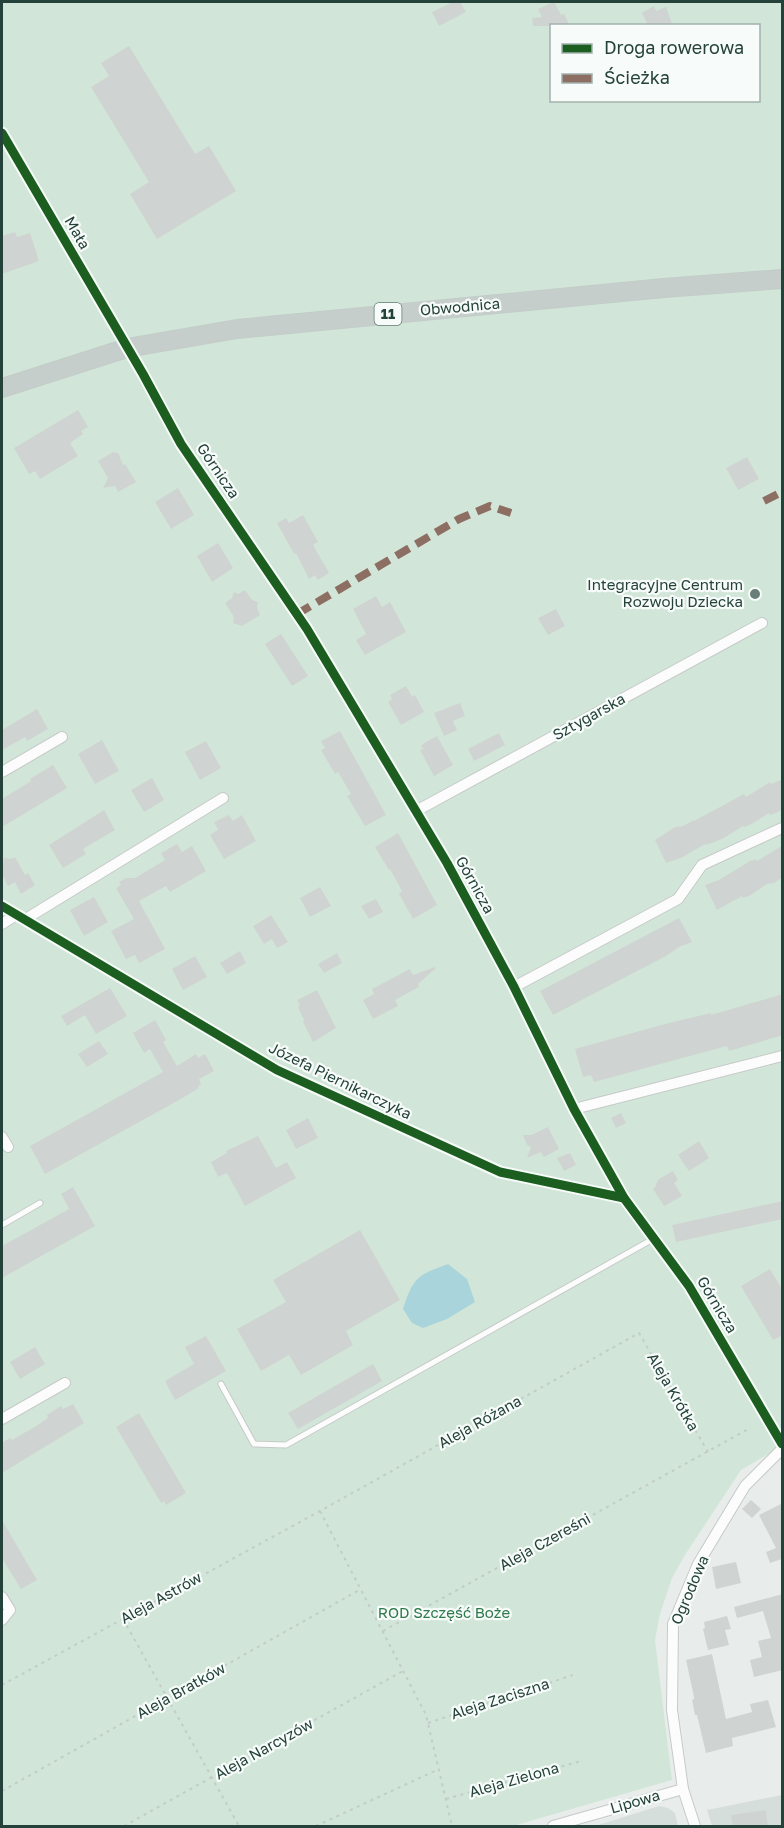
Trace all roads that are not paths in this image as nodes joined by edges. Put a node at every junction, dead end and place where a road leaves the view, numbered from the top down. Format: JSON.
{"nodes":[{"id":1,"x":2,"y":133,"type":"edge"},
{"id":2,"x":783,"y":279,"type":"edge"},
{"id":3,"x":127,"y":348,"type":"junction"},
{"id":4,"x":2,"y":388,"type":"edge"},
{"id":5,"x":762,"y":623,"type":"dead end"},
{"id":6,"x":62,"y":737,"type":"dead end"},
{"id":7,"x":2,"y":772,"type":"edge"},
{"id":8,"x":223,"y":798,"type":"dead end"},
{"id":9,"x":416,"y":811,"type":"junction"},
{"id":10,"x":783,"y":828,"type":"edge"},
{"id":11,"x":2,"y":906,"type":"edge"},
{"id":12,"x":20,"y":917,"type":"junction"},
{"id":13,"x":2,"y":924,"type":"edge"},
{"id":14,"x":514,"y":987,"type":"junction"},
{"id":15,"x":783,"y":1056,"type":"edge"},
{"id":16,"x":574,"y":1109,"type":"junction"},
{"id":17,"x":2,"y":1137,"type":"edge"},
{"id":18,"x":8,"y":1147,"type":"dead end"},
{"id":19,"x":624,"y":1198,"type":"junction"},
{"id":20,"x":40,"y":1203,"type":"dead end"},
{"id":21,"x":2,"y":1225,"type":"edge"},
{"id":22,"x":653,"y":1239,"type":"junction"},
{"id":23,"x":65,"y":1383,"type":"dead end"},
{"id":24,"x":221,"y":1384,"type":"dead end"},
{"id":25,"x":2,"y":1419,"type":"edge"},
{"id":26,"x":783,"y":1444,"type":"edge"},
{"id":27,"x":783,"y":1449,"type":"edge"},
{"id":28,"x":2,"y":1596,"type":"edge"},
{"id":29,"x":2,"y":1620,"type":"edge"},
{"id":30,"x":683,"y":1789,"type":"junction"},
{"id":31,"x":553,"y":1826,"type":"edge"},
{"id":32,"x":695,"y":1827,"type":"edge"}],
"edges":[{"from":1,"to":3,"type":"street","name":"Mała"},
{"from":2,"to":3,"type":"highway","name":"Obwodnica","number":"11"},
{"from":3,"to":4,"type":"highway","name":"Obwodnica","number":"11"},
{"from":3,"to":9,"type":"street","name":"Górnicza"},
{"from":5,"to":9,"type":"street","name":"Sztygarska"},
{"from":6,"to":7,"type":"street"},
{"from":8,"to":12,"type":"street"},
{"from":9,"to":14,"type":"street","name":"Górnicza"},
{"from":10,"to":14,"type":"street"},
{"from":11,"to":12,"type":"street","name":"Józefa Piernikarczyka"},
{"from":12,"to":13,"type":"street"},
{"from":12,"to":19,"type":"street","name":"Józefa Piernikarczyka"},
{"from":14,"to":16,"type":"street","name":"Górnicza"},
{"from":15,"to":16,"type":"street"},
{"from":16,"to":19,"type":"street","name":"Górnicza"},
{"from":17,"to":18,"type":"street"},
{"from":19,"to":22,"type":"street","name":"Górnicza"},
{"from":20,"to":21,"type":"lane"},
{"from":22,"to":24,"type":"lane"},
{"from":22,"to":26,"type":"street","name":"Górnicza"},
{"from":23,"to":25,"type":"street"},
{"from":27,"to":30,"type":"street","name":"Ogrodowa"},
{"from":28,"to":29,"type":"street"},
{"from":30,"to":31,"type":"street","name":"Lipowa"},
{"from":30,"to":32,"type":"street","name":"Ogrodowa"}]}
